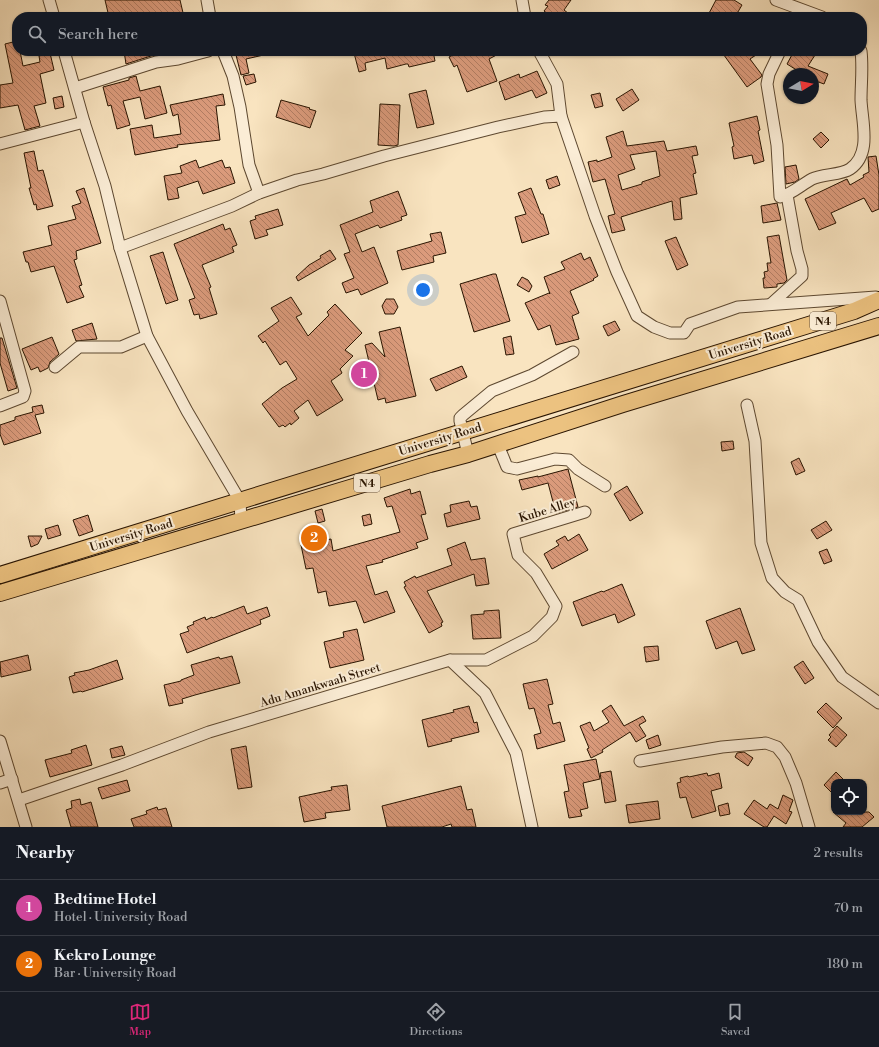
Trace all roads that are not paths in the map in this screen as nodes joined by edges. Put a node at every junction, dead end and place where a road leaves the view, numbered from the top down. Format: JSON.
{"nodes":[{"id":1,"x":48,"y":0,"type":"edge"},
{"id":2,"x":207,"y":0,"type":"edge"},
{"id":3,"x":522,"y":0,"type":"edge"},
{"id":4,"x":776,"y":0,"type":"edge"},
{"id":5,"x":52,"y":12,"type":"edge"},
{"id":6,"x":209,"y":12,"type":"edge"},
{"id":7,"x":524,"y":12,"type":"edge"},
{"id":8,"x":798,"y":12,"type":"edge"},
{"id":9,"x":65,"y":56,"type":"edge"},
{"id":10,"x":189,"y":56,"type":"edge"},
{"id":11,"x":225,"y":56,"type":"edge"},
{"id":12,"x":542,"y":56,"type":"edge"},
{"id":13,"x":778,"y":56,"type":"edge"},
{"id":14,"x":861,"y":56,"type":"edge"},
{"id":15,"x":75,"y":88,"type":"junction"},
{"id":16,"x":561,"y":116,"type":"junction"},
{"id":17,"x":84,"y":122,"type":"junction"},
{"id":18,"x":0,"y":144,"type":"edge"},
{"id":19,"x":259,"y":193,"type":"junction"},
{"id":20,"x":787,"y":195,"type":"junction"},
{"id":21,"x":120,"y":248,"type":"junction"},
{"id":22,"x":879,"y":299,"type":"edge"},
{"id":23,"x":0,"y":301,"type":"edge"},
{"id":24,"x":771,"y":304,"type":"junction"},
{"id":25,"x":879,"y":326,"type":"edge"},
{"id":26,"x":147,"y":336,"type":"junction"},
{"id":27,"x":573,"y":352,"type":"dead end"},
{"id":28,"x":55,"y":367,"type":"dead end"},
{"id":29,"x":747,"y":405,"type":"dead end"},
{"id":30,"x":0,"y":406,"type":"edge"},
{"id":31,"x":462,"y":432,"type":"junction"},
{"id":32,"x":498,"y":445,"type":"junction"},
{"id":33,"x":468,"y":454,"type":"junction"},
{"id":34,"x":605,"y":486,"type":"dead end"},
{"id":35,"x":240,"y":501,"type":"junction"},
{"id":36,"x":585,"y":512,"type":"dead end"},
{"id":37,"x":241,"y":522,"type":"junction"},
{"id":38,"x":0,"y":574,"type":"edge"},
{"id":39,"x":0,"y":593,"type":"edge"},
{"id":40,"x":450,"y":660,"type":"junction"},
{"id":41,"x":879,"y":703,"type":"edge"},
{"id":42,"x":0,"y":742,"type":"edge"},
{"id":43,"x":640,"y":761,"type":"dead end"},
{"id":44,"x":12,"y":779,"type":"junction"},
{"id":45,"x":0,"y":783,"type":"edge"},
{"id":46,"x":19,"y":800,"type":"junction"},
{"id":47,"x":26,"y":827,"type":"edge"},
{"id":48,"x":532,"y":827,"type":"edge"},
{"id":49,"x":809,"y":827,"type":"edge"}],
"edges":[{"from":1,"to":5,"type":"street"},
{"from":2,"to":6,"type":"street"},
{"from":3,"to":7,"type":"street"},
{"from":4,"to":8,"type":"street"},
{"from":9,"to":15,"type":"street"},
{"from":10,"to":15,"type":"street"},
{"from":11,"to":19,"type":"street"},
{"from":12,"to":16,"type":"street"},
{"from":13,"to":20,"type":"street"},
{"from":14,"to":20,"type":"street"},
{"from":15,"to":17,"type":"street"},
{"from":16,"to":19,"type":"street"},
{"from":16,"to":24,"type":"street"},
{"from":17,"to":18,"type":"street"},
{"from":17,"to":21,"type":"street"},
{"from":19,"to":21,"type":"street"},
{"from":20,"to":24,"type":"street"},
{"from":21,"to":26,"type":"street"},
{"from":22,"to":24,"type":"street"},
{"from":22,"to":31,"type":"highway","name":"University Road","number":"N4"},
{"from":23,"to":30,"type":"street"},
{"from":25,"to":32,"type":"highway","name":"University Road","number":"N4"},
{"from":26,"to":28,"type":"street"},
{"from":26,"to":35,"type":"street"},
{"from":27,"to":31,"type":"street"},
{"from":29,"to":41,"type":"street"},
{"from":31,"to":33,"type":"street"},
{"from":31,"to":35,"type":"highway","name":"University Road","number":"N4"},
{"from":32,"to":33,"type":"highway","name":"University Road","number":"N4"},
{"from":32,"to":34,"type":"street"},
{"from":33,"to":37,"type":"highway","name":"University Road","number":"N4"},
{"from":35,"to":37,"type":"street"},
{"from":35,"to":38,"type":"highway","name":"University Road","number":"N4"},
{"from":36,"to":40,"type":"street","name":"Kube Alley"},
{"from":37,"to":39,"type":"highway","name":"University Road","number":"N4"},
{"from":40,"to":46,"type":"street","name":"Adu Amankwaah Street"},
{"from":40,"to":48,"type":"street"},
{"from":42,"to":44,"type":"street"},
{"from":43,"to":49,"type":"street"},
{"from":44,"to":45,"type":"street"},
{"from":44,"to":46,"type":"street"},
{"from":46,"to":47,"type":"street"}]}
